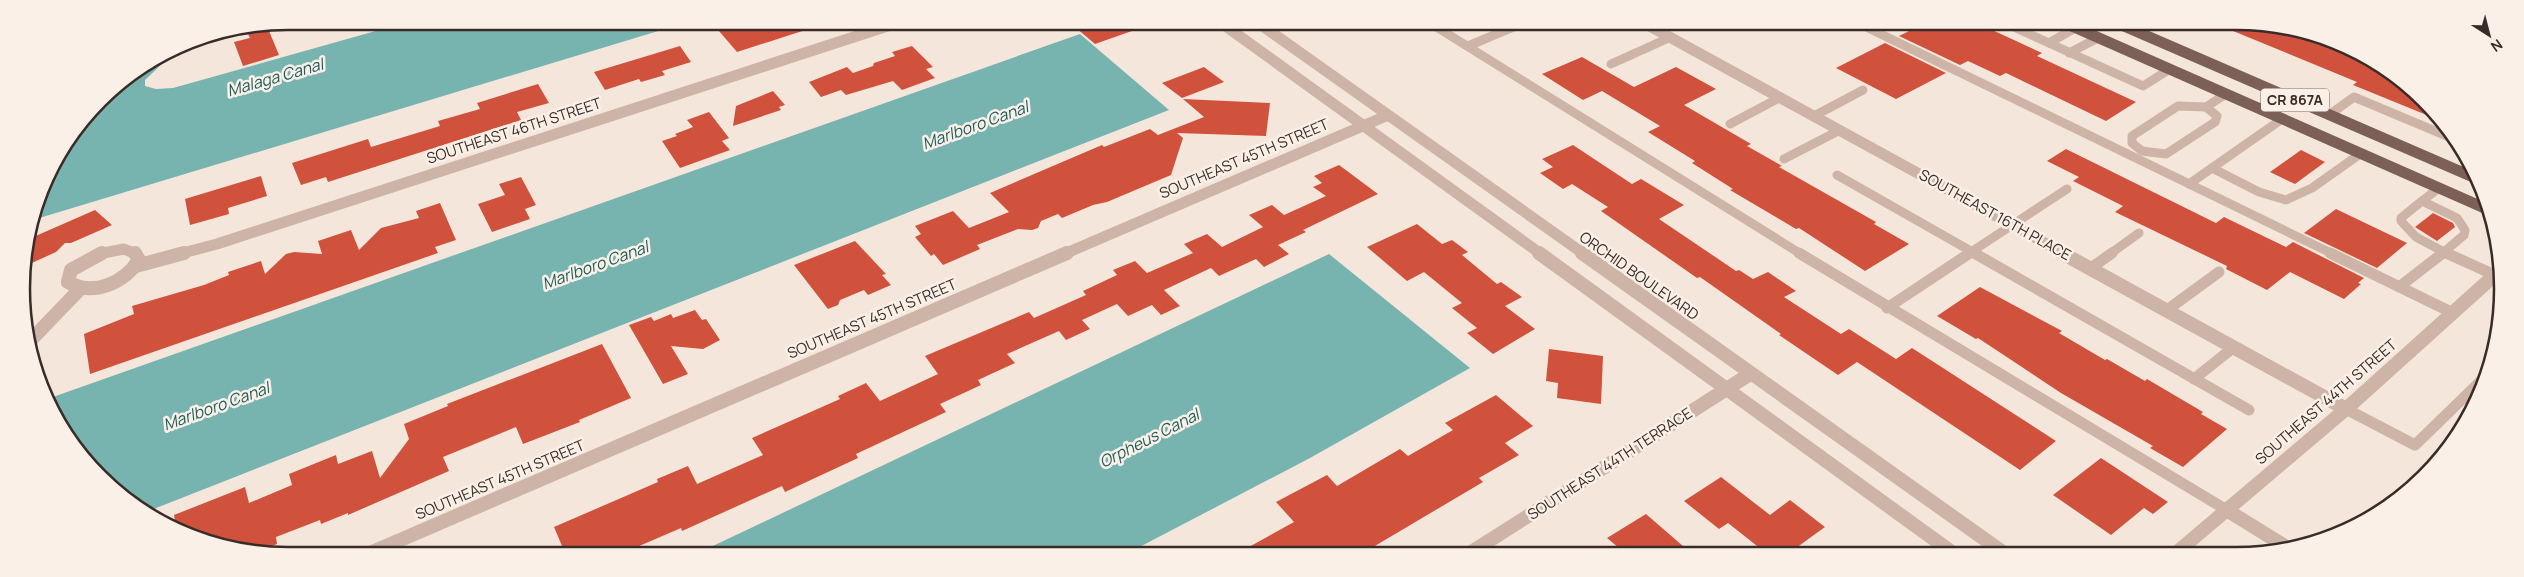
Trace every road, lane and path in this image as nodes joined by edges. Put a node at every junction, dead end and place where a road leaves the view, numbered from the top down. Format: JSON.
{"nodes":[{"id":1,"x":875,"y":30,"type":"edge"},
{"id":2,"x":1231,"y":30,"type":"edge"},
{"id":3,"x":1268,"y":30,"type":"edge"},
{"id":4,"x":1442,"y":30,"type":"edge"},
{"id":5,"x":1506,"y":30,"type":"edge"},
{"id":6,"x":1658,"y":30,"type":"edge"},
{"id":7,"x":1872,"y":30,"type":"edge"},
{"id":8,"x":2020,"y":30,"type":"edge"},
{"id":9,"x":2065,"y":30,"type":"edge"},
{"id":10,"x":2079,"y":30,"type":"edge"},
{"id":11,"x":2133,"y":30,"type":"edge"},
{"id":12,"x":1671,"y":37,"type":"junction"},
{"id":13,"x":2098,"y":38,"type":"junction"},
{"id":14,"x":2049,"y":43,"type":"junction"},
{"id":15,"x":1468,"y":46,"type":"junction"},
{"id":16,"x":2069,"y":53,"type":"junction"},
{"id":17,"x":1612,"y":64,"type":"dead end"},
{"id":18,"x":2170,"y":70,"type":"junction"},
{"id":19,"x":1863,"y":90,"type":"dead end"},
{"id":20,"x":2226,"y":94,"type":"junction"},
{"id":21,"x":1781,"y":97,"type":"junction"},
{"id":22,"x":2206,"y":107,"type":"junction"},
{"id":23,"x":2329,"y":115,"type":"junction"},
{"id":24,"x":1386,"y":116,"type":"junction"},
{"id":25,"x":1814,"y":116,"type":"junction"},
{"id":26,"x":2282,"y":119,"type":"junction"},
{"id":27,"x":1730,"y":124,"type":"dead end"},
{"id":28,"x":1363,"y":125,"type":"junction"},
{"id":29,"x":1840,"y":130,"type":"junction"},
{"id":30,"x":2444,"y":136,"type":"edge"},
{"id":31,"x":2142,"y":151,"type":"junction"},
{"id":32,"x":2360,"y":154,"type":"junction"},
{"id":33,"x":2133,"y":157,"type":"junction"},
{"id":34,"x":1784,"y":158,"type":"dead end"},
{"id":35,"x":2212,"y":168,"type":"junction"},
{"id":36,"x":1837,"y":175,"type":"dead end"},
{"id":37,"x":2467,"y":175,"type":"edge"},
{"id":38,"x":2189,"y":184,"type":"junction"},
{"id":39,"x":2440,"y":188,"type":"junction"},
{"id":40,"x":2068,"y":189,"type":"dead end"},
{"id":41,"x":2422,"y":201,"type":"junction"},
{"id":42,"x":2480,"y":206,"type":"edge"},
{"id":43,"x":2013,"y":225,"type":"junction"},
{"id":44,"x":2139,"y":232,"type":"dead end"},
{"id":45,"x":1970,"y":252,"type":"junction"},
{"id":46,"x":2444,"y":252,"type":"junction"},
{"id":47,"x":136,"y":266,"type":"junction"},
{"id":48,"x":2091,"y":268,"type":"junction"},
{"id":49,"x":2219,"y":272,"type":"dead end"},
{"id":50,"x":2493,"y":274,"type":"edge"},
{"id":51,"x":2493,"y":277,"type":"edge"},
{"id":52,"x":2399,"y":287,"type":"junction"},
{"id":53,"x":81,"y":288,"type":"junction"},
{"id":54,"x":1887,"y":308,"type":"junction"},
{"id":55,"x":2167,"y":310,"type":"junction"},
{"id":56,"x":2453,"y":313,"type":"junction"},
{"id":57,"x":35,"y":336,"type":"edge"},
{"id":58,"x":2234,"y":347,"type":"junction"},
{"id":59,"x":1750,"y":374,"type":"junction"},
{"id":60,"x":2194,"y":379,"type":"junction"},
{"id":61,"x":2473,"y":388,"type":"edge"},
{"id":62,"x":1725,"y":390,"type":"junction"},
{"id":63,"x":2346,"y":408,"type":"junction"},
{"id":64,"x":2249,"y":410,"type":"dead end"},
{"id":65,"x":2225,"y":510,"type":"junction"},
{"id":66,"x":2280,"y":543,"type":"edge"},
{"id":67,"x":384,"y":547,"type":"edge"},
{"id":68,"x":1481,"y":547,"type":"edge"},
{"id":69,"x":1943,"y":547,"type":"edge"},
{"id":70,"x":1994,"y":547,"type":"edge"},
{"id":71,"x":2184,"y":547,"type":"edge"}],
"edges":[{"from":1,"to":47,"type":"street","name":"SOUTHEAST 46TH STREET"},
{"from":2,"to":28,"type":"street"},
{"from":3,"to":24,"type":"street","name":"ORCHID BOULEVARD"},
{"from":4,"to":15,"type":"lane"},
{"from":5,"to":15,"type":"lane"},
{"from":6,"to":12,"type":"street","name":"SOUTHEAST 16TH PLACE"},
{"from":7,"to":33,"type":"lane"},
{"from":8,"to":14,"type":"lane"},
{"from":9,"to":14,"type":"lane"},
{"from":10,"to":13,"type":"main road","number":"CR 867A"},
{"from":11,"to":23,"type":"main road","number":"CR 867A"},
{"from":12,"to":17,"type":"lane"},
{"from":12,"to":21,"type":"street","name":"SOUTHEAST 16TH PLACE"},
{"from":13,"to":16,"type":"lane"},
{"from":13,"to":18,"type":"main road","number":"CR 867A"},
{"from":14,"to":16,"type":"lane"},
{"from":15,"to":54,"type":"lane"},
{"from":16,"to":18,"type":"lane"},
{"from":18,"to":20,"type":"main road","number":"CR 867A"},
{"from":19,"to":25,"type":"lane"},
{"from":20,"to":22,"type":"lane"},
{"from":20,"to":26,"type":"main road","number":"CR 867A"},
{"from":21,"to":25,"type":"street","name":"SOUTHEAST 16TH PLACE"},
{"from":21,"to":27,"type":"lane"},
{"from":22,"to":31,"type":"lane"},
{"from":22,"to":31,"type":"lane"},
{"from":23,"to":30,"type":"lane"},
{"from":23,"to":37,"type":"main road","number":"CR 867A"},
{"from":24,"to":28,"type":"street","name":"SOUTHEAST 45TH STREET"},
{"from":24,"to":59,"type":"street","name":"ORCHID BOULEVARD"},
{"from":25,"to":29,"type":"street","name":"SOUTHEAST 16TH PLACE"},
{"from":26,"to":32,"type":"main road","number":"CR 867A"},
{"from":26,"to":35,"type":"lane"},
{"from":28,"to":62,"type":"street"},
{"from":28,"to":67,"type":"street","name":"SOUTHEAST 45TH STREET"},
{"from":29,"to":34,"type":"lane"},
{"from":29,"to":43,"type":"street","name":"SOUTHEAST 16TH PLACE"},
{"from":31,"to":33,"type":"lane"},
{"from":32,"to":35,"type":"lane"},
{"from":32,"to":39,"type":"main road","number":"CR 867A"},
{"from":33,"to":38,"type":"lane"},
{"from":35,"to":38,"type":"lane"},
{"from":36,"to":45,"type":"lane"},
{"from":38,"to":52,"type":"lane"},
{"from":39,"to":41,"type":"lane"},
{"from":39,"to":42,"type":"main road","number":"CR 867A"},
{"from":40,"to":43,"type":"lane"},
{"from":41,"to":46,"type":"lane"},
{"from":41,"to":46,"type":"lane"},
{"from":43,"to":45,"type":"lane"},
{"from":43,"to":48,"type":"street","name":"SOUTHEAST 16TH PLACE"},
{"from":44,"to":48,"type":"lane"},
{"from":45,"to":54,"type":"lane"},
{"from":45,"to":60,"type":"lane"},
{"from":46,"to":50,"type":"lane"},
{"from":46,"to":52,"type":"lane"},
{"from":47,"to":53,"type":"street","name":"SOUTHEAST 46TH STREET"},
{"from":47,"to":53,"type":"street"},
{"from":48,"to":55,"type":"street","name":"SOUTHEAST 16TH PLACE"},
{"from":49,"to":55,"type":"lane"},
{"from":51,"to":56,"type":"street","name":"SOUTHEAST 44TH STREET"},
{"from":52,"to":56,"type":"lane"},
{"from":53,"to":57,"type":"street"},
{"from":54,"to":65,"type":"lane"},
{"from":55,"to":58,"type":"street","name":"SOUTHEAST 16TH PLACE"},
{"from":56,"to":63,"type":"street","name":"SOUTHEAST 44TH STREET"},
{"from":58,"to":60,"type":"lane"},
{"from":58,"to":63,"type":"street","name":"SOUTHEAST 16TH PLACE"},
{"from":59,"to":62,"type":"street","name":"SOUTHEAST 44TH TERRACE"},
{"from":59,"to":70,"type":"street","name":"ORCHID BOULEVARD"},
{"from":60,"to":64,"type":"lane"},
{"from":61,"to":63,"type":"lane"},
{"from":62,"to":68,"type":"street","name":"SOUTHEAST 44TH TERRACE"},
{"from":62,"to":69,"type":"street"},
{"from":63,"to":65,"type":"street","name":"SOUTHEAST 44TH STREET"},
{"from":65,"to":66,"type":"street"},
{"from":65,"to":71,"type":"street","name":"SOUTHEAST 44TH STREET"}]}
